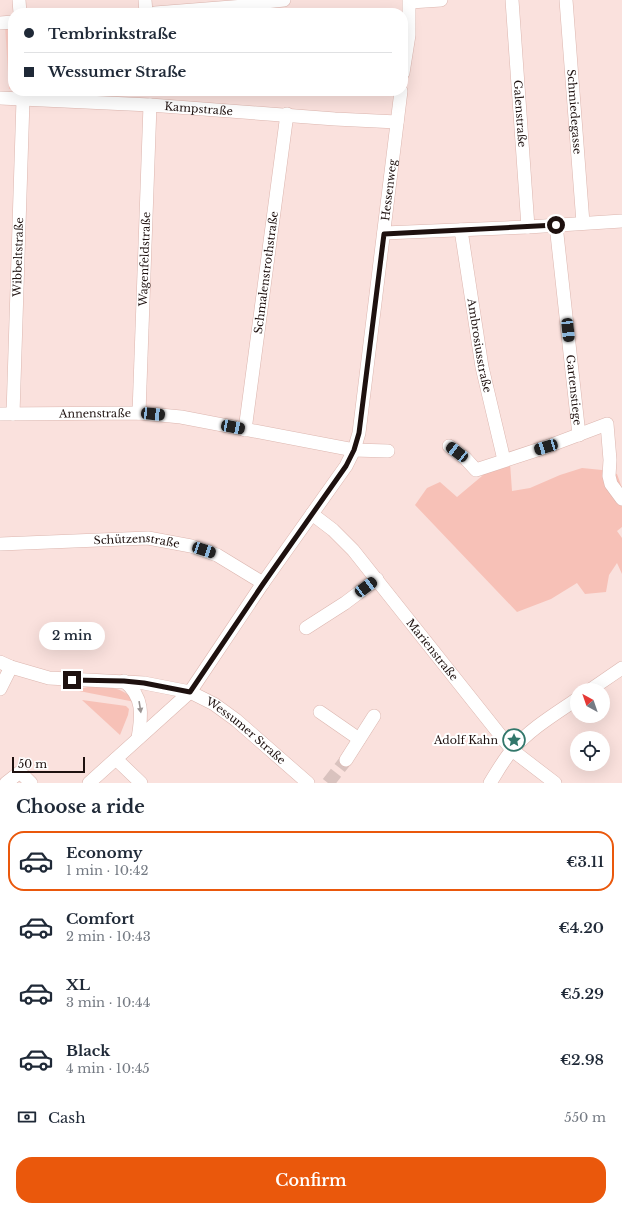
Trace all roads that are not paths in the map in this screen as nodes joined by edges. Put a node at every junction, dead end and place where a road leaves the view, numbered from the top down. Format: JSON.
{"nodes":[{"id":1,"x":284,"y":0,"type":"edge"},
{"id":2,"x":441,"y":0,"type":"edge"},
{"id":3,"x":512,"y":0,"type":"edge"},
{"id":4,"x":566,"y":0,"type":"edge"},
{"id":5,"x":266,"y":1,"type":"edge"},
{"id":6,"x":409,"y":1,"type":"edge"},
{"id":7,"x":219,"y":8,"type":"edge"},
{"id":8,"x":408,"y":41,"type":"edge"},
{"id":9,"x":400,"y":96,"type":"edge"},
{"id":10,"x":0,"y":98,"type":"edge"},
{"id":11,"x":23,"y":100,"type":"junction"},
{"id":12,"x":150,"y":105,"type":"junction"},
{"id":13,"x":287,"y":114,"type":"junction"},
{"id":14,"x":397,"y":122,"type":"junction"},
{"id":15,"x":622,"y":221,"type":"edge"},
{"id":16,"x":583,"y":223,"type":"junction"},
{"id":17,"x":556,"y":225,"type":"junction"},
{"id":18,"x":528,"y":227,"type":"junction"},
{"id":19,"x":461,"y":230,"type":"junction"},
{"id":20,"x":384,"y":234,"type":"junction"},
{"id":21,"x":139,"y":413,"type":"junction"},
{"id":22,"x":0,"y":414,"type":"edge"},
{"id":23,"x":13,"y":414,"type":"junction"},
{"id":24,"x":245,"y":430,"type":"junction"},
{"id":25,"x":579,"y":435,"type":"junction"},
{"id":26,"x":449,"y":446,"type":"dead end"},
{"id":27,"x":354,"y":450,"type":"junction"},
{"id":28,"x":388,"y":451,"type":"dead end"},
{"id":29,"x":504,"y":460,"type":"junction"},
{"id":30,"x":622,"y":499,"type":"edge"},
{"id":31,"x":312,"y":514,"type":"junction"},
{"id":32,"x":0,"y":544,"type":"edge"},
{"id":33,"x":377,"y":579,"type":"junction"},
{"id":34,"x":263,"y":584,"type":"junction"},
{"id":35,"x":306,"y":628,"type":"dead end"},
{"id":36,"x":6,"y":665,"type":"edge"},
{"id":37,"x":622,"y":668,"type":"edge"},
{"id":38,"x":124,"y":681,"type":"junction"},
{"id":39,"x":600,"y":683,"type":"edge"},
{"id":40,"x":0,"y":689,"type":"edge"},
{"id":41,"x":190,"y":692,"type":"junction"},
{"id":42,"x":570,"y":704,"type":"edge"},
{"id":43,"x":320,"y":712,"type":"dead end"},
{"id":44,"x":374,"y":716,"type":"dead end"},
{"id":45,"x":138,"y":738,"type":"junction"},
{"id":46,"x":358,"y":739,"type":"junction"},
{"id":47,"x":512,"y":750,"type":"junction"},
{"id":48,"x":116,"y":758,"type":"junction"},
{"id":49,"x":346,"y":760,"type":"tunnel mouth"},
{"id":50,"x":0,"y":780,"type":"edge"},
{"id":51,"x":5,"y":783,"type":"edge"},
{"id":52,"x":31,"y":783,"type":"edge"},
{"id":53,"x":89,"y":783,"type":"edge"},
{"id":54,"x":141,"y":783,"type":"edge"},
{"id":55,"x":308,"y":783,"type":"edge"},
{"id":56,"x":490,"y":783,"type":"edge"},
{"id":57,"x":556,"y":783,"type":"edge"}],
"edges":[{"from":1,"to":5,"type":"street"},
{"from":2,"to":6,"type":"street"},
{"from":3,"to":18,"type":"street","name":"Galenstraße"},
{"from":4,"to":16,"type":"street","name":"Schmiedegasse"},
{"from":5,"to":7,"type":"street"},
{"from":6,"to":8,"type":"street"},
{"from":9,"to":14,"type":"street","name":"Hessenweg"},
{"from":10,"to":11,"type":"street","name":"Kampstraße"},
{"from":11,"to":12,"type":"street","name":"Kampstraße"},
{"from":11,"to":23,"type":"street","name":"Wibbeltstraße"},
{"from":12,"to":13,"type":"street","name":"Kampstraße"},
{"from":12,"to":21,"type":"street","name":"Wagenfeldstraße"},
{"from":13,"to":14,"type":"street","name":"Kampstraße"},
{"from":13,"to":24,"type":"street","name":"Schmalenstrothstraße"},
{"from":14,"to":20,"type":"street","name":"Hessenweg"},
{"from":15,"to":16,"type":"street"},
{"from":16,"to":17,"type":"street"},
{"from":17,"to":18,"type":"street"},
{"from":17,"to":25,"type":"street","name":"Gartenstiege"},
{"from":18,"to":19,"type":"street"},
{"from":19,"to":20,"type":"street"},
{"from":19,"to":29,"type":"street","name":"Ambrosiusstraße"},
{"from":20,"to":27,"type":"street","name":"Hessenweg"},
{"from":21,"to":23,"type":"street","name":"Annenstraße"},
{"from":21,"to":24,"type":"street","name":"Annenstraße"},
{"from":22,"to":23,"type":"street","name":"Annenstraße"},
{"from":24,"to":27,"type":"street","name":"Annenstraße"},
{"from":25,"to":29,"type":"street","name":"Gartenstiege"},
{"from":25,"to":30,"type":"street","name":"Gartenstiege"},
{"from":26,"to":29,"type":"street","name":"Gartenstiege"},
{"from":27,"to":28,"type":"street"},
{"from":27,"to":31,"type":"street","name":"Hessenweg"},
{"from":31,"to":33,"type":"street","name":"Marienstraße"},
{"from":31,"to":34,"type":"street","name":"Hessenweg"},
{"from":32,"to":34,"type":"street","name":"Schützenstraße"},
{"from":33,"to":35,"type":"street"},
{"from":33,"to":47,"type":"street","name":"Marienstraße"},
{"from":34,"to":41,"type":"street","name":"Hessenweg"},
{"from":36,"to":38,"type":"street","name":"Wessumer Straße"},
{"from":36,"to":40,"type":"street","name":"Wessumer Straße"},
{"from":37,"to":39,"type":"street"},
{"from":38,"to":41,"type":"street","name":"Wessumer Straße"},
{"from":38,"to":45,"type":"street","one_way":true},
{"from":41,"to":45,"type":"street","name":"Hessenweg"},
{"from":41,"to":55,"type":"street","name":"Wessumer Straße"},
{"from":42,"to":47,"type":"street"},
{"from":43,"to":46,"type":"street"},
{"from":44,"to":46,"type":"street"},
{"from":45,"to":48,"type":"street","name":"Hessenweg"},
{"from":46,"to":49,"type":"street"},
{"from":47,"to":56,"type":"street"},
{"from":47,"to":57,"type":"street","name":"Marienstraße"},
{"from":48,"to":53,"type":"street","name":"Hessenweg"},
{"from":48,"to":54,"type":"street"},
{"from":50,"to":51,"type":"street"},
{"from":51,"to":52,"type":"street"}]}
